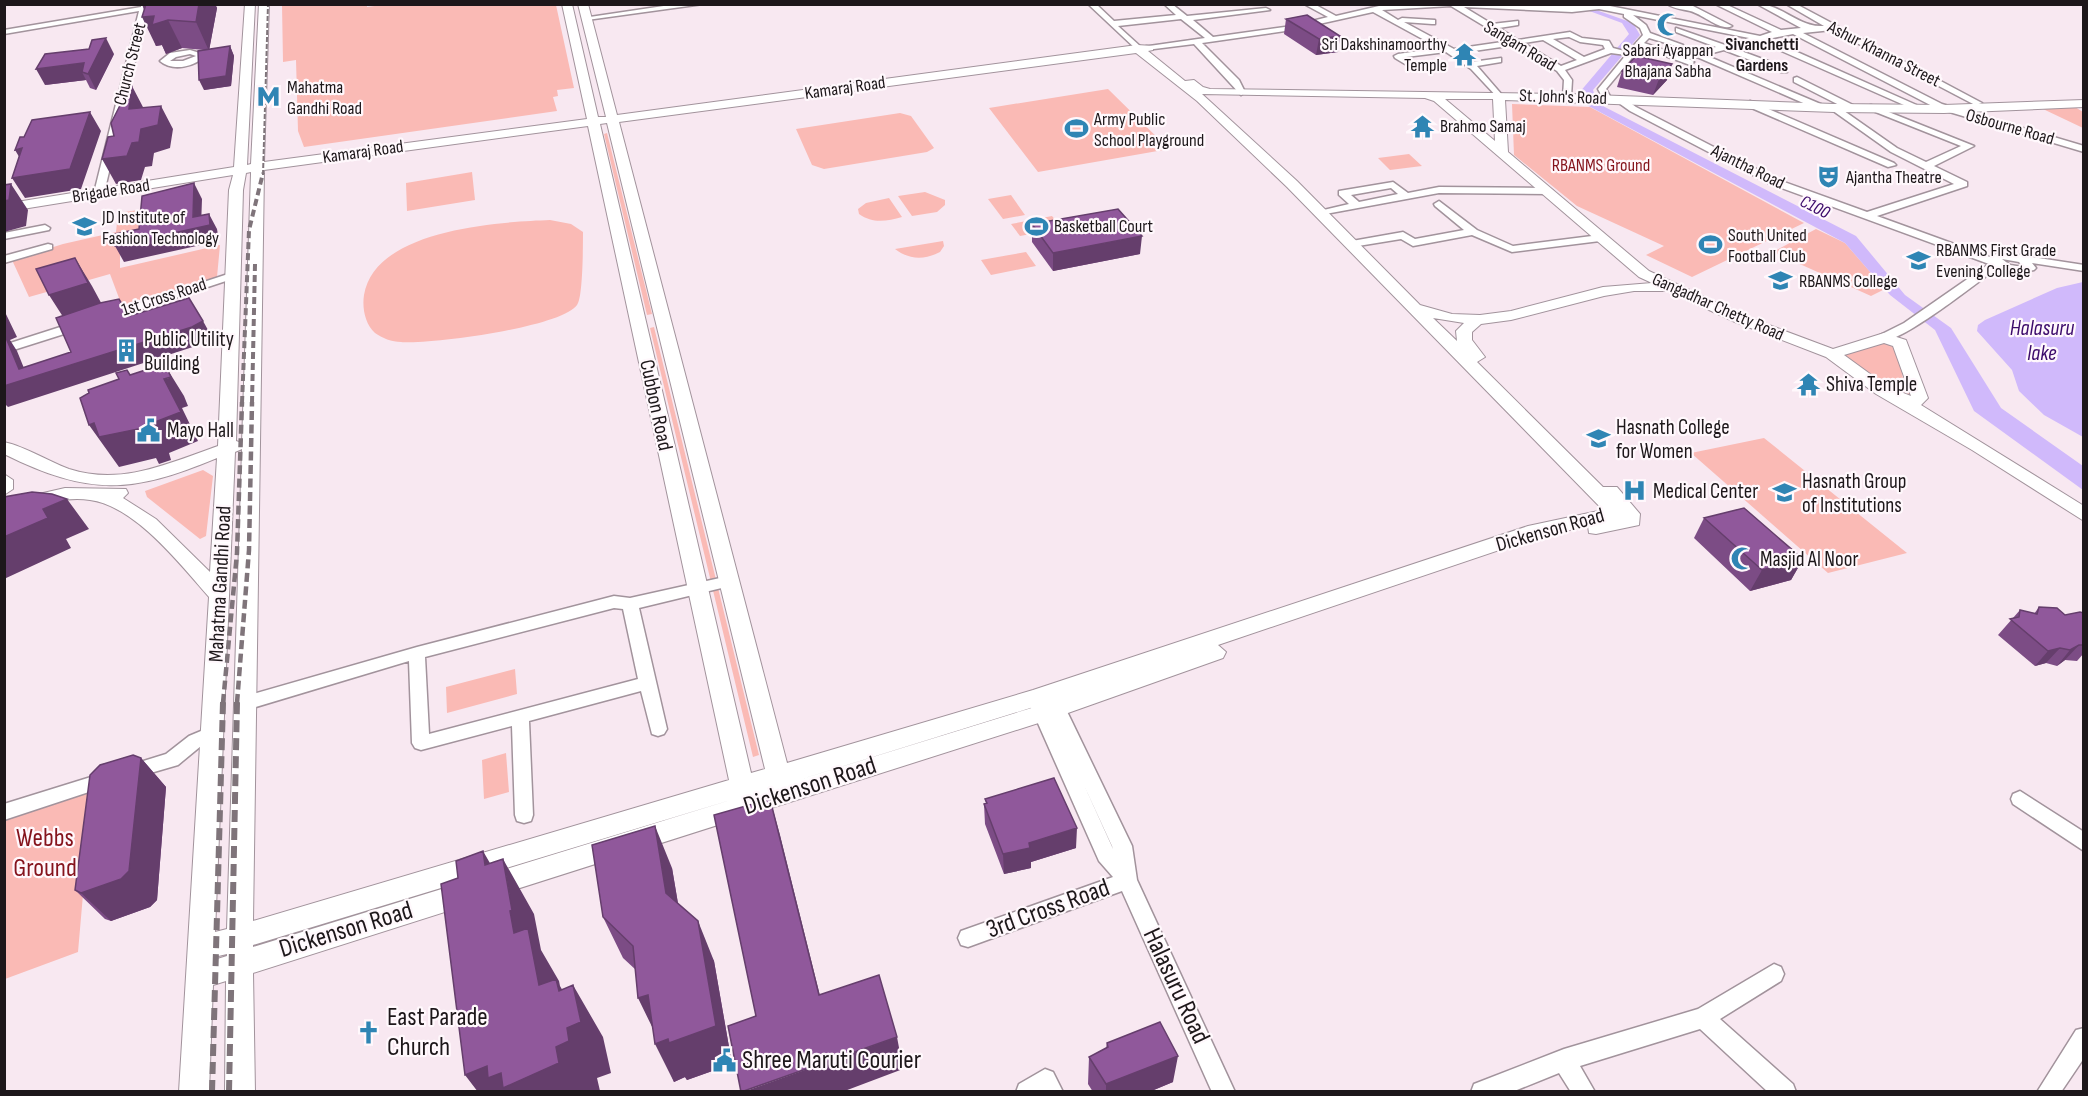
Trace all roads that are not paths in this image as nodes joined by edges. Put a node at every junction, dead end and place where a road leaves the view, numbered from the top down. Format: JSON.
{"nodes":[{"id":1,"x":170,"y":4,"type":"edge"},
{"id":2,"x":250,"y":4,"type":"edge"},
{"id":3,"x":264,"y":4,"type":"edge"},
{"id":4,"x":567,"y":4,"type":"edge"},
{"id":5,"x":677,"y":4,"type":"edge"},
{"id":6,"x":700,"y":4,"type":"edge"},
{"id":7,"x":1091,"y":4,"type":"edge"},
{"id":8,"x":1167,"y":4,"type":"edge"},
{"id":9,"x":1307,"y":4,"type":"edge"},
{"id":10,"x":1449,"y":4,"type":"edge"},
{"id":11,"x":1456,"y":4,"type":"edge"},
{"id":12,"x":1526,"y":4,"type":"edge"},
{"id":13,"x":1564,"y":4,"type":"edge"},
{"id":14,"x":1605,"y":4,"type":"edge"},
{"id":15,"x":1670,"y":4,"type":"edge"},
{"id":16,"x":1718,"y":4,"type":"edge"},
{"id":17,"x":1760,"y":4,"type":"edge"},
{"id":18,"x":1789,"y":4,"type":"edge"},
{"id":19,"x":1494,"y":6,"type":"edge"},
{"id":20,"x":1591,"y":6,"type":"edge"},
{"id":21,"x":144,"y":7,"type":"edge"},
{"id":22,"x":1264,"y":7,"type":"edge"},
{"id":23,"x":1370,"y":7,"type":"edge"},
{"id":24,"x":1535,"y":9,"type":"junction"},
{"id":25,"x":1572,"y":10,"type":"junction"},
{"id":26,"x":1624,"y":13,"type":"junction"},
{"id":27,"x":1274,"y":15,"type":"dead end"},
{"id":28,"x":586,"y":16,"type":"edge"},
{"id":29,"x":1643,"y":16,"type":"junction"},
{"id":30,"x":1184,"y":18,"type":"junction"},
{"id":31,"x":1335,"y":18,"type":"junction"},
{"id":32,"x":1282,"y":20,"type":"dead end"},
{"id":33,"x":1396,"y":20,"type":"junction"},
{"id":34,"x":1432,"y":22,"type":"dead end"},
{"id":35,"x":1515,"y":23,"type":"dead end"},
{"id":36,"x":1111,"y":24,"type":"junction"},
{"id":37,"x":1489,"y":27,"type":"junction"},
{"id":38,"x":1833,"y":27,"type":"junction"},
{"id":39,"x":1292,"y":28,"type":"junction"},
{"id":40,"x":1809,"y":29,"type":"junction"},
{"id":41,"x":4,"y":32,"type":"edge"},
{"id":42,"x":1793,"y":32,"type":"junction"},
{"id":43,"x":1531,"y":33,"type":"dead end"},
{"id":44,"x":1780,"y":33,"type":"junction"},
{"id":45,"x":1647,"y":35,"type":"junction"},
{"id":46,"x":1747,"y":35,"type":"junction"},
{"id":47,"x":1544,"y":38,"type":"junction"},
{"id":48,"x":1760,"y":38,"type":"junction"},
{"id":49,"x":1211,"y":39,"type":"junction"},
{"id":50,"x":1195,"y":41,"type":"junction"},
{"id":51,"x":1515,"y":42,"type":"junction"},
{"id":52,"x":1640,"y":44,"type":"junction"},
{"id":53,"x":1679,"y":45,"type":"dead end"},
{"id":54,"x":1726,"y":47,"type":"junction"},
{"id":55,"x":1142,"y":49,"type":"junction"},
{"id":56,"x":1428,"y":51,"type":"junction"},
{"id":57,"x":1612,"y":51,"type":"junction"},
{"id":58,"x":1452,"y":52,"type":"junction"},
{"id":59,"x":1625,"y":53,"type":"dead end"},
{"id":60,"x":213,"y":54,"type":"edge"},
{"id":61,"x":1697,"y":54,"type":"junction"},
{"id":62,"x":1886,"y":54,"type":"junction"},
{"id":63,"x":202,"y":56,"type":"edge"},
{"id":64,"x":1682,"y":58,"type":"junction"},
{"id":65,"x":1849,"y":58,"type":"junction"},
{"id":66,"x":1439,"y":59,"type":"dead end"},
{"id":67,"x":1584,"y":60,"type":"junction"},
{"id":68,"x":597,"y":61,"type":"junction"},
{"id":69,"x":1815,"y":62,"type":"junction"},
{"id":70,"x":580,"y":63,"type":"junction"},
{"id":71,"x":1410,"y":64,"type":"dead end"},
{"id":72,"x":1468,"y":65,"type":"junction"},
{"id":73,"x":1702,"y":66,"type":"dead end"},
{"id":74,"x":1560,"y":69,"type":"junction"},
{"id":75,"x":1784,"y":70,"type":"dead end"},
{"id":76,"x":1797,"y":80,"type":"dead end"},
{"id":77,"x":1241,"y":92,"type":"junction"},
{"id":78,"x":1205,"y":96,"type":"junction"},
{"id":79,"x":1428,"y":96,"type":"junction"},
{"id":80,"x":1499,"y":96,"type":"junction"},
{"id":81,"x":1573,"y":97,"type":"junction"},
{"id":82,"x":1608,"y":98,"type":"junction"},
{"id":83,"x":2084,"y":101,"type":"edge"},
{"id":84,"x":1978,"y":103,"type":"junction"},
{"id":85,"x":1750,"y":104,"type":"junction"},
{"id":86,"x":1868,"y":106,"type":"junction"},
{"id":87,"x":1916,"y":106,"type":"junction"},
{"id":88,"x":1940,"y":106,"type":"junction"},
{"id":89,"x":1820,"y":107,"type":"junction"},
{"id":90,"x":1850,"y":107,"type":"junction"},
{"id":91,"x":1834,"y":108,"type":"junction"},
{"id":92,"x":614,"y":121,"type":"junction"},
{"id":93,"x":595,"y":124,"type":"junction"},
{"id":94,"x":2084,"y":149,"type":"edge"},
{"id":95,"x":1502,"y":154,"type":"junction"},
{"id":96,"x":1891,"y":165,"type":"dead end"},
{"id":97,"x":1927,"y":165,"type":"junction"},
{"id":98,"x":258,"y":171,"type":"junction"},
{"id":99,"x":240,"y":173,"type":"junction"},
{"id":100,"x":1548,"y":191,"type":"junction"},
{"id":101,"x":99,"y":193,"type":"junction"},
{"id":102,"x":1405,"y":195,"type":"junction"},
{"id":103,"x":1439,"y":204,"type":"dead end"},
{"id":104,"x":1356,"y":205,"type":"junction"},
{"id":105,"x":4,"y":208,"type":"edge"},
{"id":106,"x":1320,"y":212,"type":"junction"},
{"id":107,"x":1866,"y":216,"type":"junction"},
{"id":108,"x":45,"y":228,"type":"dead end"},
{"id":109,"x":1473,"y":232,"type":"junction"},
{"id":110,"x":4,"y":236,"type":"edge"},
{"id":111,"x":1600,"y":238,"type":"junction"},
{"id":112,"x":1352,"y":244,"type":"junction"},
{"id":113,"x":48,"y":247,"type":"dead end"},
{"id":114,"x":2018,"y":258,"type":"junction"},
{"id":115,"x":4,"y":260,"type":"edge"},
{"id":116,"x":1999,"y":260,"type":"junction"},
{"id":117,"x":2078,"y":267,"type":"edge"},
{"id":118,"x":1635,"y":268,"type":"junction"},
{"id":119,"x":2025,"y":270,"type":"junction"},
{"id":120,"x":1983,"y":274,"type":"junction"},
{"id":121,"x":228,"y":277,"type":"junction"},
{"id":122,"x":1631,"y":288,"type":"junction"},
{"id":123,"x":1677,"y":292,"type":"junction"},
{"id":124,"x":1412,"y":304,"type":"junction"},
{"id":125,"x":664,"y":320,"type":"junction"},
{"id":126,"x":1475,"y":322,"type":"junction"},
{"id":127,"x":1912,"y":323,"type":"junction"},
{"id":128,"x":638,"y":324,"type":"junction"},
{"id":129,"x":1884,"y":338,"type":"junction"},
{"id":130,"x":1900,"y":343,"type":"junction"},
{"id":131,"x":4,"y":349,"type":"edge"},
{"id":132,"x":1832,"y":354,"type":"junction"},
{"id":133,"x":678,"y":374,"type":"junction"},
{"id":134,"x":651,"y":380,"type":"junction"},
{"id":135,"x":1889,"y":394,"type":"junction"},
{"id":136,"x":1919,"y":394,"type":"junction"},
{"id":137,"x":1513,"y":399,"type":"junction"},
{"id":138,"x":253,"y":446,"type":"junction"},
{"id":139,"x":4,"y":447,"type":"edge"},
{"id":140,"x":226,"y":453,"type":"junction"},
{"id":141,"x":4,"y":480,"type":"edge"},
{"id":142,"x":4,"y":489,"type":"edge"},
{"id":143,"x":95,"y":495,"type":"junction"},
{"id":144,"x":2084,"y":507,"type":"edge"},
{"id":145,"x":4,"y":508,"type":"edge"},
{"id":146,"x":2084,"y":515,"type":"edge"},
{"id":147,"x":729,"y":581,"type":"junction"},
{"id":148,"x":696,"y":587,"type":"junction"},
{"id":149,"x":218,"y":594,"type":"junction"},
{"id":150,"x":630,"y":604,"type":"junction"},
{"id":151,"x":417,"y":653,"type":"junction"},
{"id":152,"x":647,"y":682,"type":"junction"},
{"id":153,"x":246,"y":703,"type":"junction"},
{"id":154,"x":1046,"y":703,"type":"junction"},
{"id":155,"x":520,"y":717,"type":"junction"},
{"id":156,"x":658,"y":729,"type":"dead end"},
{"id":157,"x":213,"y":733,"type":"junction"},
{"id":158,"x":781,"y":785,"type":"junction"},
{"id":159,"x":745,"y":796,"type":"junction"},
{"id":160,"x":2020,"y":799,"type":"dead end"},
{"id":161,"x":4,"y":812,"type":"edge"},
{"id":162,"x":524,"y":815,"type":"dead end"},
{"id":163,"x":2084,"y":843,"type":"edge"},
{"id":164,"x":1127,"y":880,"type":"junction"},
{"id":165,"x":968,"y":938,"type":"dead end"},
{"id":166,"x":201,"y":949,"type":"junction"},
{"id":167,"x":240,"y":949,"type":"junction"},
{"id":168,"x":1774,"y":974,"type":"dead end"},
{"id":169,"x":199,"y":977,"type":"junction"},
{"id":170,"x":1703,"y":1018,"type":"junction"},
{"id":171,"x":2084,"y":1038,"type":"edge"},
{"id":172,"x":1564,"y":1060,"type":"junction"},
{"id":173,"x":1222,"y":1091,"type":"edge"},
{"id":174,"x":194,"y":1092,"type":"edge"},
{"id":175,"x":240,"y":1092,"type":"edge"},
{"id":176,"x":1027,"y":1092,"type":"edge"},
{"id":177,"x":1052,"y":1092,"type":"edge"},
{"id":178,"x":1482,"y":1092,"type":"edge"},
{"id":179,"x":1584,"y":1092,"type":"edge"},
{"id":180,"x":1785,"y":1092,"type":"edge"},
{"id":181,"x":2048,"y":1092,"type":"edge"}],
"edges":[{"from":1,"to":21,"type":"street"},
{"from":2,"to":99,"type":"main road","name":"Mahatma Gandhi Road"},
{"from":3,"to":98,"type":"main road","name":"Mahatma Gandhi Road"},
{"from":4,"to":70,"type":"main road","name":"Cubbon Road"},
{"from":5,"to":28,"type":"street"},
{"from":6,"to":28,"type":"street"},
{"from":7,"to":36,"type":"street"},
{"from":8,"to":30,"type":"street"},
{"from":9,"to":31,"type":"street"},
{"from":10,"to":23,"type":"street","name":"Kamaraj Road"},
{"from":11,"to":19,"type":"street"},
{"from":11,"to":37,"type":"street","name":"Sangam Road"},
{"from":12,"to":24,"type":"street"},
{"from":13,"to":25,"type":"street"},
{"from":14,"to":20,"type":"street"},
{"from":15,"to":46,"type":"street"},
{"from":16,"to":44,"type":"street"},
{"from":17,"to":40,"type":"street"},
{"from":18,"to":38,"type":"street","name":"Ashur Khanna Street"},
{"from":19,"to":24,"type":"street"},
{"from":20,"to":25,"type":"street"},
{"from":20,"to":26,"type":"street"},
{"from":21,"to":41,"type":"street"},
{"from":21,"to":101,"type":"street","name":"Church Street"},
{"from":22,"to":27,"type":"street"},
{"from":22,"to":30,"type":"street"},
{"from":23,"to":31,"type":"street","name":"Kamaraj Road"},
{"from":23,"to":33,"type":"street"},
{"from":24,"to":25,"type":"street"},
{"from":26,"to":29,"type":"street"},
{"from":26,"to":45,"type":"street"},
{"from":28,"to":68,"type":"main road","name":"Cubbon Road"},
{"from":29,"to":46,"type":"street"},
{"from":29,"to":54,"type":"street"},
{"from":30,"to":36,"type":"street"},
{"from":30,"to":49,"type":"street"},
{"from":31,"to":39,"type":"street","name":"Kamaraj Road"},
{"from":32,"to":39,"type":"street"},
{"from":33,"to":34,"type":"street"},
{"from":33,"to":58,"type":"street"},
{"from":35,"to":37,"type":"street"},
{"from":36,"to":55,"type":"street"},
{"from":37,"to":51,"type":"street","name":"Sangam Road"},
{"from":38,"to":40,"type":"street"},
{"from":38,"to":62,"type":"street","name":"Ashur Khanna Street"},
{"from":39,"to":49,"type":"street","name":"Kamaraj Road"},
{"from":40,"to":42,"type":"street"},
{"from":42,"to":44,"type":"street"},
{"from":42,"to":65,"type":"street","name":"Osbourne Road"},
{"from":43,"to":47,"type":"street"},
{"from":44,"to":48,"type":"street"},
{"from":45,"to":52,"type":"street"},
{"from":45,"to":53,"type":"street"},
{"from":46,"to":48,"type":"street"},
{"from":47,"to":51,"type":"street"},
{"from":47,"to":57,"type":"street"},
{"from":47,"to":67,"type":"street"},
{"from":48,"to":54,"type":"street"},
{"from":48,"to":69,"type":"street"},
{"from":49,"to":50,"type":"street","name":"Kamaraj Road"},
{"from":50,"to":55,"type":"street","name":"Kamaraj Road"},
{"from":50,"to":77,"type":"street"},
{"from":51,"to":58,"type":"street"},
{"from":51,"to":74,"type":"street","name":"Sangam Road"},
{"from":52,"to":64,"type":"street"},
{"from":52,"to":82,"type":"street"},
{"from":54,"to":61,"type":"street"},
{"from":54,"to":75,"type":"street"},
{"from":55,"to":78,"type":"main road","name":"Dickenson Road"},
{"from":55,"to":92,"type":"main road","name":"Kamaraj Road"},
{"from":56,"to":58,"type":"street"},
{"from":56,"to":66,"type":"street"},
{"from":56,"to":71,"type":"street"},
{"from":57,"to":59,"type":"street"},
{"from":57,"to":67,"type":"street"},
{"from":58,"to":72,"type":"street"},
{"from":58,"to":72,"type":"street"},
{"from":60,"to":63,"type":"street"},
{"from":61,"to":64,"type":"street"},
{"from":61,"to":89,"type":"street"},
{"from":62,"to":65,"type":"street"},
{"from":62,"to":84,"type":"street","name":"Ashur Khanna Street"},
{"from":64,"to":73,"type":"street"},
{"from":65,"to":69,"type":"street"},
{"from":65,"to":88,"type":"street","name":"Osbourne Road"},
{"from":67,"to":74,"type":"street"},
{"from":68,"to":70,"type":"main road"},
{"from":68,"to":92,"type":"main road","name":"Cubbon Road"},
{"from":69,"to":87,"type":"street"},
{"from":70,"to":93,"type":"main road","name":"Cubbon Road"},
{"from":72,"to":80,"type":"street"},
{"from":74,"to":81,"type":"street","name":"Sangam Road"},
{"from":76,"to":90,"type":"street"},
{"from":77,"to":78,"type":"main road","name":"St. John's Road"},
{"from":77,"to":79,"type":"main road","name":"St. John's Road"},
{"from":78,"to":106,"type":"main road","name":"Dickenson Road"},
{"from":79,"to":80,"type":"main road","name":"St. John's Road"},
{"from":79,"to":95,"type":"main road","name":"Gangadhar Chetty Road"},
{"from":80,"to":81,"type":"main road","name":"St. John's Road"},
{"from":80,"to":95,"type":"main road"},
{"from":81,"to":82,"type":"main road","name":"St. John's Road"},
{"from":82,"to":85,"type":"main road","name":"St. John's Road"},
{"from":82,"to":107,"type":"street","name":"Ajantha Road"},
{"from":83,"to":84,"type":"main road","name":"St. John's Road"},
{"from":83,"to":88,"type":"main road","name":"St. John's Road"},
{"from":84,"to":88,"type":"main road","name":"St. John's Road"},
{"from":85,"to":89,"type":"main road","name":"St. John's Road"},
{"from":85,"to":96,"type":"street"},
{"from":86,"to":87,"type":"main road","name":"St. John's Road"},
{"from":86,"to":90,"type":"main road","name":"St. John's Road"},
{"from":86,"to":97,"type":"street"},
{"from":87,"to":88,"type":"main road","name":"St. John's Road"},
{"from":88,"to":94,"type":"street","name":"Osbourne Road"},
{"from":89,"to":91,"type":"main road","name":"St. John's Road"},
{"from":90,"to":91,"type":"main road","name":"St. John's Road"},
{"from":91,"to":97,"type":"street"},
{"from":92,"to":93,"type":"main road","name":"Kamaraj Road"},
{"from":92,"to":125,"type":"main road","name":"Cubbon Road"},
{"from":93,"to":98,"type":"main road","name":"Kamaraj Road"},
{"from":93,"to":128,"type":"main road","name":"Cubbon Road"},
{"from":95,"to":100,"type":"main road","name":"Gangadhar Chetty Road"},
{"from":97,"to":107,"type":"street"},
{"from":98,"to":99,"type":"main road","name":"Brigade Road"},
{"from":98,"to":138,"type":"main road","name":"Mahatma Gandhi Road"},
{"from":99,"to":101,"type":"main road","name":"Brigade Road"},
{"from":99,"to":121,"type":"main road","name":"Mahatma Gandhi Road"},
{"from":100,"to":102,"type":"street"},
{"from":100,"to":111,"type":"main road","name":"Gangadhar Chetty Road"},
{"from":101,"to":105,"type":"main road","name":"Brigade Road"},
{"from":102,"to":104,"type":"street"},
{"from":102,"to":104,"type":"street"},
{"from":103,"to":109,"type":"street"},
{"from":104,"to":106,"type":"street"},
{"from":106,"to":112,"type":"main road","name":"Dickenson Road"},
{"from":107,"to":116,"type":"street","name":"Ajantha Road"},
{"from":108,"to":110,"type":"street"},
{"from":109,"to":111,"type":"street"},
{"from":109,"to":112,"type":"street"},
{"from":111,"to":118,"type":"main road","name":"Gangadhar Chetty Road"},
{"from":112,"to":124,"type":"main road","name":"Dickenson Road"},
{"from":113,"to":115,"type":"street"},
{"from":114,"to":116,"type":"street"},
{"from":114,"to":117,"type":"street"},
{"from":114,"to":119,"type":"street"},
{"from":116,"to":119,"type":"street"},
{"from":116,"to":120,"type":"street"},
{"from":117,"to":119,"type":"street"},
{"from":118,"to":122,"type":"main road"},
{"from":118,"to":123,"type":"main road","name":"Gangadhar Chetty Road"},
{"from":119,"to":120,"type":"street"},
{"from":120,"to":127,"type":"street"},
{"from":121,"to":131,"type":"street","name":"1st Cross Road"},
{"from":121,"to":140,"type":"main road","name":"Mahatma Gandhi Road"},
{"from":122,"to":123,"type":"main road"},
{"from":122,"to":126,"type":"main road"},
{"from":123,"to":132,"type":"main road","name":"Gangadhar Chetty Road"},
{"from":124,"to":126,"type":"main road"},
{"from":124,"to":137,"type":"main road","name":"Dickenson Road"},
{"from":125,"to":128,"type":"main road"},
{"from":125,"to":133,"type":"main road","name":"Cubbon Road"},
{"from":126,"to":137,"type":"main road","name":"Dickenson Road"},
{"from":127,"to":129,"type":"street"},
{"from":127,"to":130,"type":"street"},
{"from":128,"to":134,"type":"main road","name":"Cubbon Road"},
{"from":129,"to":130,"type":"main road"},
{"from":129,"to":132,"type":"main road"},
{"from":130,"to":136,"type":"main road"},
{"from":132,"to":135,"type":"main road","name":"Gangadhar Chetty Road"},
{"from":133,"to":134,"type":"main road"},
{"from":133,"to":147,"type":"main road","name":"Cubbon Road"},
{"from":134,"to":148,"type":"main road","name":"Cubbon Road"},
{"from":135,"to":136,"type":"main road"},
{"from":135,"to":146,"type":"main road"},
{"from":136,"to":144,"type":"main road"},
{"from":137,"to":154,"type":"main road","name":"Dickenson Road"},
{"from":138,"to":140,"type":"main road"},
{"from":138,"to":153,"type":"main road","name":"Mahatma Gandhi Road"},
{"from":139,"to":140,"type":"main road"},
{"from":140,"to":143,"type":"main road"},
{"from":140,"to":149,"type":"main road","name":"Mahatma Gandhi Road"},
{"from":141,"to":142,"type":"main road"},
{"from":143,"to":145,"type":"main road"},
{"from":143,"to":149,"type":"main road"},
{"from":147,"to":148,"type":"street"},
{"from":147,"to":158,"type":"main road","name":"Cubbon Road"},
{"from":148,"to":150,"type":"street"},
{"from":148,"to":159,"type":"main road","name":"Cubbon Road"},
{"from":149,"to":157,"type":"main road","name":"Mahatma Gandhi Road"},
{"from":150,"to":151,"type":"street"},
{"from":150,"to":152,"type":"street"},
{"from":151,"to":153,"type":"street"},
{"from":151,"to":155,"type":"street"},
{"from":152,"to":155,"type":"street"},
{"from":152,"to":156,"type":"street"},
{"from":153,"to":167,"type":"main road","name":"Mahatma Gandhi Road"},
{"from":154,"to":158,"type":"main road","name":"Dickenson Road"},
{"from":154,"to":164,"type":"street","name":"Halasuru Road"},
{"from":155,"to":162,"type":"street"},
{"from":157,"to":161,"type":"street"},
{"from":157,"to":166,"type":"main road","name":"Mahatma Gandhi Road"},
{"from":158,"to":159,"type":"main road","name":"Dickenson Road"},
{"from":159,"to":167,"type":"main road","name":"Dickenson Road"},
{"from":160,"to":163,"type":"street"},
{"from":164,"to":165,"type":"street","name":"3rd Cross Road"},
{"from":164,"to":173,"type":"street","name":"Halasuru Road"},
{"from":166,"to":167,"type":"main road","name":"Dickenson Road"},
{"from":166,"to":169,"type":"main road","name":"Mahatma Gandhi Road"},
{"from":167,"to":169,"type":"main road","name":"Dickenson Road"},
{"from":167,"to":175,"type":"main road","name":"Mahatma Gandhi Road"},
{"from":168,"to":170,"type":"street"},
{"from":169,"to":174,"type":"main road","name":"Mahatma Gandhi Road"},
{"from":170,"to":172,"type":"street"},
{"from":170,"to":180,"type":"street"},
{"from":171,"to":181,"type":"street"},
{"from":172,"to":178,"type":"street"},
{"from":172,"to":179,"type":"street"},
{"from":176,"to":177,"type":"street"}]}
